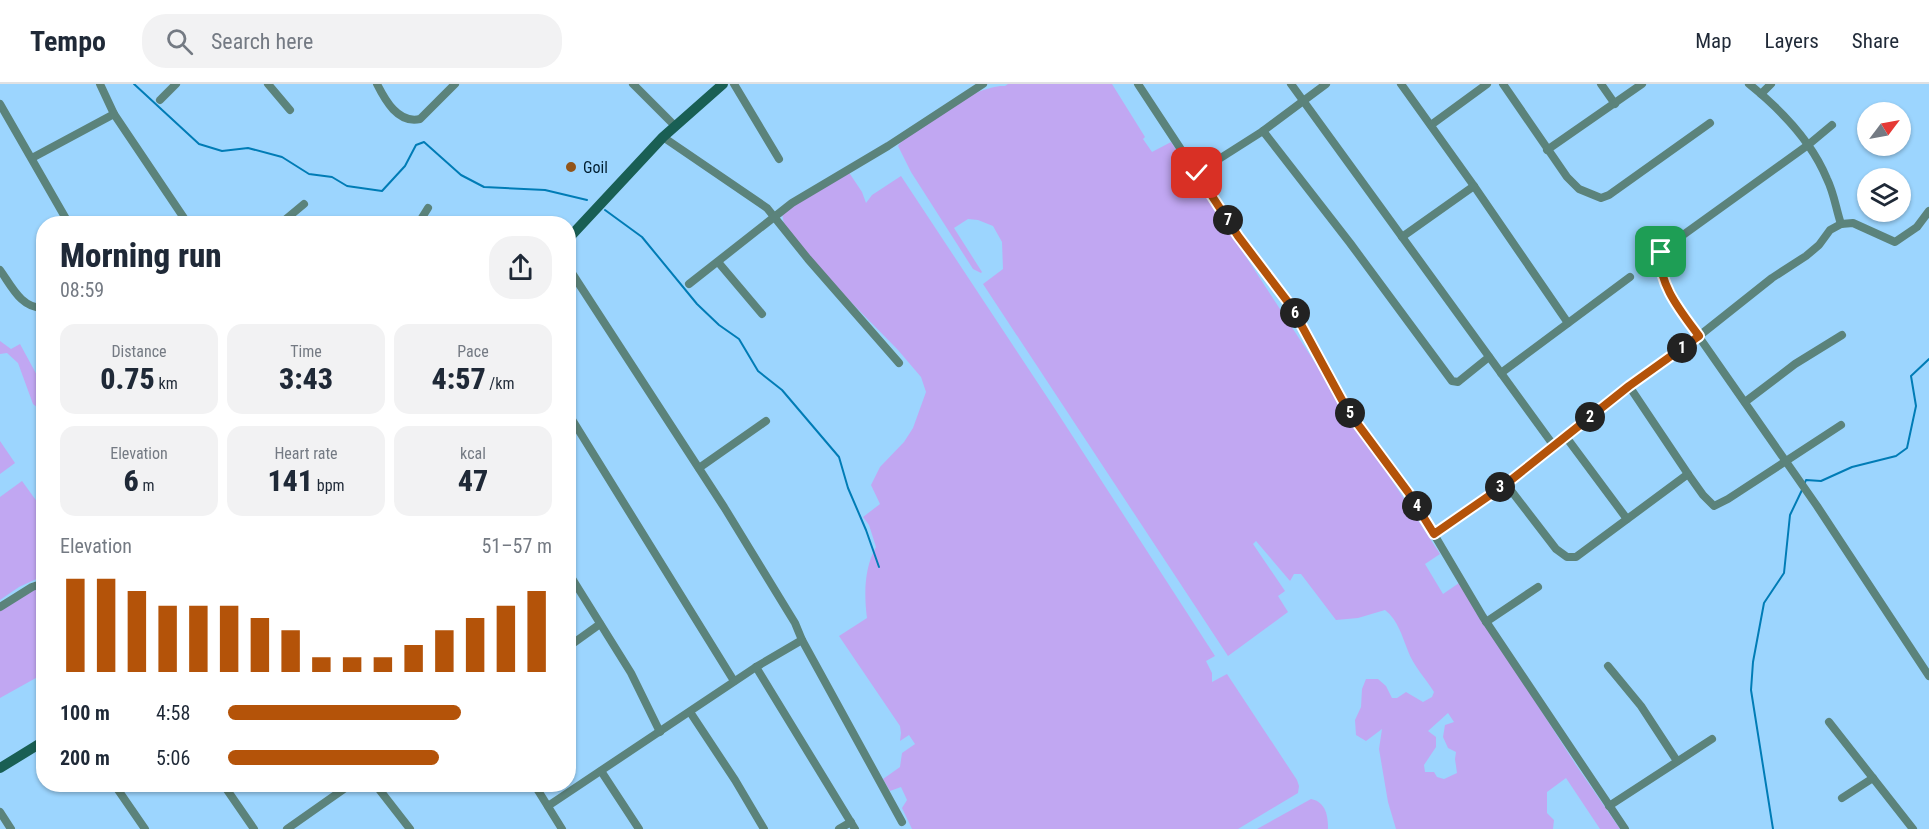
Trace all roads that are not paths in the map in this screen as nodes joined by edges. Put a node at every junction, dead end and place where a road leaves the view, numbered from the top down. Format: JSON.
{"nodes":[{"id":1,"x":100,"y":84,"type":"edge"},
{"id":2,"x":176,"y":84,"type":"edge"},
{"id":3,"x":268,"y":84,"type":"edge"},
{"id":4,"x":377,"y":84,"type":"edge"},
{"id":5,"x":455,"y":84,"type":"edge"},
{"id":6,"x":633,"y":84,"type":"edge"},
{"id":7,"x":723,"y":84,"type":"edge"},
{"id":8,"x":734,"y":84,"type":"edge"},
{"id":9,"x":1138,"y":84,"type":"edge"},
{"id":10,"x":1292,"y":84,"type":"edge"},
{"id":11,"x":1326,"y":84,"type":"edge"},
{"id":12,"x":1401,"y":84,"type":"edge"},
{"id":13,"x":1487,"y":84,"type":"edge"},
{"id":14,"x":1503,"y":84,"type":"edge"},
{"id":15,"x":1601,"y":84,"type":"edge"},
{"id":16,"x":1642,"y":84,"type":"edge"},
{"id":17,"x":1749,"y":84,"type":"edge"},
{"id":18,"x":1771,"y":84,"type":"edge"},
{"id":19,"x":979,"y":85,"type":"edge"},
{"id":20,"x":1761,"y":94,"type":"junction"},
{"id":21,"x":160,"y":100,"type":"dead end"},
{"id":22,"x":1304,"y":100,"type":"junction"},
{"id":23,"x":0,"y":104,"type":"edge"},
{"id":24,"x":1615,"y":104,"type":"junction"},
{"id":25,"x":290,"y":110,"type":"dead end"},
{"id":26,"x":114,"y":114,"type":"junction"},
{"id":27,"x":3,"y":117,"type":"edge"},
{"id":28,"x":1710,"y":123,"type":"dead end"},
{"id":29,"x":1431,"y":125,"type":"junction"},
{"id":30,"x":1832,"y":125,"type":"dead end"},
{"id":31,"x":675,"y":126,"type":"junction"},
{"id":32,"x":1263,"y":131,"type":"junction"},
{"id":33,"x":663,"y":137,"type":"junction"},
{"id":34,"x":1808,"y":145,"type":"junction"},
{"id":35,"x":1547,"y":150,"type":"junction"},
{"id":36,"x":32,"y":158,"type":"junction"},
{"id":37,"x":779,"y":159,"type":"dead end"},
{"id":38,"x":1197,"y":173,"type":"junction"},
{"id":39,"x":1474,"y":186,"type":"junction"},
{"id":40,"x":304,"y":204,"type":"dead end"},
{"id":41,"x":428,"y":208,"type":"dead end"},
{"id":42,"x":1929,"y":211,"type":"edge"},
{"id":43,"x":65,"y":216,"type":"edge"},
{"id":44,"x":183,"y":216,"type":"edge"},
{"id":45,"x":290,"y":216,"type":"edge"},
{"id":46,"x":423,"y":216,"type":"edge"},
{"id":47,"x":775,"y":216,"type":"junction"},
{"id":48,"x":1841,"y":224,"type":"junction"},
{"id":49,"x":576,"y":230,"type":"edge"},
{"id":50,"x":1402,"y":237,"type":"junction"},
{"id":51,"x":718,"y":262,"type":"junction"},
{"id":52,"x":0,"y":270,"type":"edge"},
{"id":53,"x":1630,"y":277,"type":"dead end"},
{"id":54,"x":576,"y":279,"type":"edge"},
{"id":55,"x":690,"y":284,"type":"dead end"},
{"id":56,"x":36,"y":307,"type":"edge"},
{"id":57,"x":762,"y":314,"type":"dead end"},
{"id":58,"x":1568,"y":323,"type":"junction"},
{"id":59,"x":1842,"y":335,"type":"dead end"},
{"id":60,"x":1699,"y":336,"type":"junction"},
{"id":61,"x":1489,"y":357,"type":"junction"},
{"id":62,"x":899,"y":363,"type":"dead end"},
{"id":63,"x":1501,"y":373,"type":"junction"},
{"id":64,"x":1629,"y":386,"type":"junction"},
{"id":65,"x":1745,"y":402,"type":"junction"},
{"id":66,"x":766,"y":422,"type":"dead end"},
{"id":67,"x":1841,"y":425,"type":"dead end"},
{"id":68,"x":576,"y":426,"type":"edge"},
{"id":69,"x":1566,"y":436,"type":"junction"},
{"id":70,"x":1554,"y":446,"type":"junction"},
{"id":71,"x":1786,"y":461,"type":"junction"},
{"id":72,"x":699,"y":468,"type":"junction"},
{"id":73,"x":1688,"y":474,"type":"junction"},
{"id":74,"x":1506,"y":484,"type":"junction"},
{"id":75,"x":1627,"y":519,"type":"junction"},
{"id":76,"x":1434,"y":534,"type":"junction"},
{"id":77,"x":576,"y":585,"type":"edge"},
{"id":78,"x":36,"y":586,"type":"edge"},
{"id":79,"x":1538,"y":587,"type":"dead end"},
{"id":80,"x":0,"y":608,"type":"edge"},
{"id":81,"x":1486,"y":622,"type":"junction"},
{"id":82,"x":600,"y":624,"type":"junction"},
{"id":83,"x":802,"y":640,"type":"junction"},
{"id":84,"x":576,"y":641,"type":"edge"},
{"id":85,"x":1608,"y":666,"type":"dead end"},
{"id":86,"x":1926,"y":666,"type":"edge"},
{"id":87,"x":756,"y":667,"type":"junction"},
{"id":88,"x":1929,"y":676,"type":"edge"},
{"id":89,"x":734,"y":681,"type":"junction"},
{"id":90,"x":690,"y":712,"type":"junction"},
{"id":91,"x":1829,"y":722,"type":"dead end"},
{"id":92,"x":660,"y":732,"type":"junction"},
{"id":93,"x":1712,"y":739,"type":"dead end"},
{"id":94,"x":36,"y":746,"type":"edge"},
{"id":95,"x":1677,"y":761,"type":"junction"},
{"id":96,"x":0,"y":768,"type":"edge"},
{"id":97,"x":601,"y":771,"type":"junction"},
{"id":98,"x":1873,"y":778,"type":"junction"},
{"id":99,"x":576,"y":788,"type":"edge"},
{"id":100,"x":120,"y":792,"type":"edge"},
{"id":101,"x":229,"y":792,"type":"edge"},
{"id":102,"x":340,"y":792,"type":"edge"},
{"id":103,"x":381,"y":792,"type":"edge"},
{"id":104,"x":539,"y":792,"type":"edge"},
{"id":105,"x":569,"y":792,"type":"edge"},
{"id":106,"x":1842,"y":798,"type":"dead end"},
{"id":107,"x":548,"y":806,"type":"junction"},
{"id":108,"x":1609,"y":806,"type":"junction"},
{"id":109,"x":0,"y":812,"type":"edge"},
{"id":110,"x":902,"y":822,"type":"dead end"},
{"id":111,"x":853,"y":825,"type":"edge"},
{"id":112,"x":11,"y":829,"type":"edge"},
{"id":113,"x":145,"y":829,"type":"edge"},
{"id":114,"x":254,"y":829,"type":"edge"},
{"id":115,"x":287,"y":829,"type":"edge"},
{"id":116,"x":410,"y":829,"type":"edge"},
{"id":117,"x":562,"y":829,"type":"edge"},
{"id":118,"x":639,"y":829,"type":"edge"},
{"id":119,"x":764,"y":829,"type":"edge"},
{"id":120,"x":839,"y":829,"type":"edge"},
{"id":121,"x":1625,"y":829,"type":"edge"},
{"id":122,"x":1913,"y":829,"type":"edge"}],
"edges":[{"from":1,"to":26,"type":"street"},
{"from":2,"to":21,"type":"street"},
{"from":3,"to":25,"type":"street"},
{"from":4,"to":5,"type":"street"},
{"from":6,"to":31,"type":"street"},
{"from":7,"to":31,"type":"street"},
{"from":8,"to":37,"type":"street"},
{"from":9,"to":38,"type":"street"},
{"from":10,"to":22,"type":"street"},
{"from":11,"to":22,"type":"street"},
{"from":12,"to":29,"type":"street"},
{"from":13,"to":29,"type":"street"},
{"from":14,"to":35,"type":"street"},
{"from":15,"to":24,"type":"street"},
{"from":16,"to":24,"type":"street"},
{"from":17,"to":20,"type":"street"},
{"from":18,"to":20,"type":"street"},
{"from":19,"to":47,"type":"street"},
{"from":20,"to":34,"type":"street"},
{"from":22,"to":32,"type":"street"},
{"from":22,"to":50,"type":"street"},
{"from":23,"to":27,"type":"street"},
{"from":24,"to":35,"type":"street"},
{"from":26,"to":36,"type":"street"},
{"from":26,"to":44,"type":"street"},
{"from":27,"to":36,"type":"street"},
{"from":28,"to":35,"type":"street"},
{"from":29,"to":39,"type":"street"},
{"from":30,"to":34,"type":"street"},
{"from":31,"to":33,"type":"street"},
{"from":32,"to":38,"type":"street"},
{"from":32,"to":61,"type":"street"},
{"from":33,"to":47,"type":"street"},
{"from":33,"to":49,"type":"street"},
{"from":34,"to":48,"type":"street"},
{"from":34,"to":60,"type":"street"},
{"from":36,"to":43,"type":"street"},
{"from":38,"to":76,"type":"street"},
{"from":39,"to":50,"type":"street"},
{"from":39,"to":58,"type":"street"},
{"from":40,"to":45,"type":"street"},
{"from":41,"to":46,"type":"street"},
{"from":42,"to":48,"type":"street"},
{"from":47,"to":51,"type":"street"},
{"from":47,"to":62,"type":"street"},
{"from":48,"to":60,"type":"street"},
{"from":50,"to":61,"type":"street"},
{"from":51,"to":55,"type":"street"},
{"from":51,"to":57,"type":"street"},
{"from":52,"to":56,"type":"street"},
{"from":53,"to":58,"type":"street"},
{"from":54,"to":72,"type":"street"},
{"from":58,"to":63,"type":"street"},
{"from":59,"to":65,"type":"street"},
{"from":60,"to":64,"type":"street"},
{"from":60,"to":65,"type":"street"},
{"from":61,"to":63,"type":"street"},
{"from":63,"to":70,"type":"street"},
{"from":64,"to":69,"type":"street"},
{"from":64,"to":73,"type":"street"},
{"from":65,"to":71,"type":"street"},
{"from":66,"to":72,"type":"street"},
{"from":67,"to":71,"type":"street"},
{"from":68,"to":89,"type":"street"},
{"from":69,"to":70,"type":"street"},
{"from":69,"to":75,"type":"street"},
{"from":70,"to":74,"type":"street"},
{"from":71,"to":73,"type":"street"},
{"from":71,"to":86,"type":"street"},
{"from":72,"to":83,"type":"street"},
{"from":73,"to":75,"type":"street"},
{"from":74,"to":75,"type":"street"},
{"from":74,"to":76,"type":"street"},
{"from":76,"to":81,"type":"street"},
{"from":77,"to":82,"type":"street"},
{"from":78,"to":80,"type":"street"},
{"from":79,"to":81,"type":"street"},
{"from":81,"to":108,"type":"street"},
{"from":82,"to":84,"type":"street"},
{"from":82,"to":92,"type":"street"},
{"from":83,"to":87,"type":"street"},
{"from":83,"to":110,"type":"street"},
{"from":85,"to":95,"type":"street"},
{"from":86,"to":88,"type":"street"},
{"from":87,"to":89,"type":"street"},
{"from":87,"to":111,"type":"street"},
{"from":89,"to":90,"type":"street"},
{"from":90,"to":92,"type":"street"},
{"from":90,"to":119,"type":"street"},
{"from":91,"to":98,"type":"street"},
{"from":92,"to":97,"type":"street"},
{"from":93,"to":95,"type":"street"},
{"from":94,"to":96,"type":"street"},
{"from":95,"to":108,"type":"street"},
{"from":97,"to":99,"type":"street"},
{"from":97,"to":118,"type":"street"},
{"from":98,"to":106,"type":"street"},
{"from":98,"to":122,"type":"street"},
{"from":100,"to":113,"type":"street"},
{"from":101,"to":114,"type":"street"},
{"from":102,"to":115,"type":"street"},
{"from":103,"to":116,"type":"street"},
{"from":104,"to":107,"type":"street"},
{"from":105,"to":107,"type":"street"},
{"from":107,"to":117,"type":"street"},
{"from":108,"to":121,"type":"street"},
{"from":109,"to":112,"type":"street"},
{"from":111,"to":120,"type":"street"}]}
